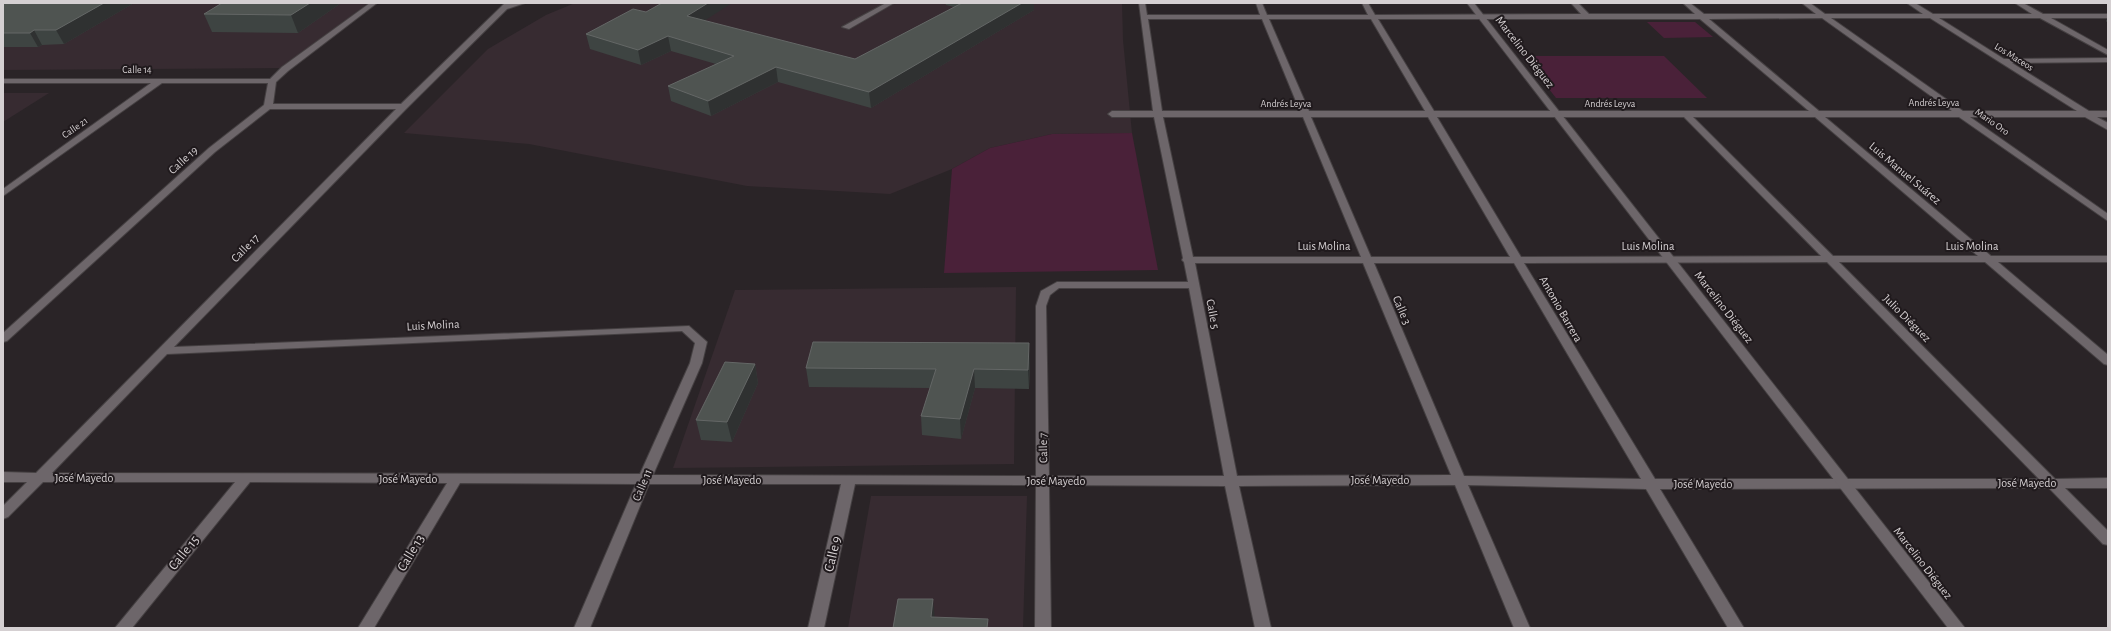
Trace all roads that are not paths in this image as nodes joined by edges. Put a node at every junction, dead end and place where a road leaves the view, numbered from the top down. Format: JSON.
{"nodes":[{"id":1,"x":374,"y":3,"type":"edge"},
{"id":2,"x":522,"y":3,"type":"edge"},
{"id":3,"x":891,"y":3,"type":"edge"},
{"id":4,"x":1142,"y":3,"type":"edge"},
{"id":5,"x":1259,"y":3,"type":"edge"},
{"id":6,"x":1365,"y":3,"type":"edge"},
{"id":7,"x":1470,"y":3,"type":"edge"},
{"id":8,"x":1574,"y":3,"type":"edge"},
{"id":9,"x":1686,"y":3,"type":"edge"},
{"id":10,"x":1805,"y":3,"type":"edge"},
{"id":11,"x":1910,"y":3,"type":"edge"},
{"id":12,"x":2018,"y":3,"type":"edge"},
{"id":13,"x":507,"y":5,"type":"edge"},
{"id":14,"x":1480,"y":16,"type":"junction"},
{"id":15,"x":1587,"y":16,"type":"junction"},
{"id":16,"x":1701,"y":16,"type":"junction"},
{"id":17,"x":1824,"y":16,"type":"junction"},
{"id":18,"x":1931,"y":16,"type":"junction"},
{"id":19,"x":2041,"y":16,"type":"junction"},
{"id":20,"x":2108,"y":16,"type":"edge"},
{"id":21,"x":1145,"y":17,"type":"junction"},
{"id":22,"x":1265,"y":17,"type":"junction"},
{"id":23,"x":1373,"y":17,"type":"junction"},
{"id":24,"x":846,"y":27,"type":"dead end"},
{"id":25,"x":2108,"y":53,"type":"edge"},
{"id":26,"x":2108,"y":60,"type":"edge"},
{"id":27,"x":2003,"y":61,"type":"junction"},
{"id":28,"x":3,"y":81,"type":"edge"},
{"id":29,"x":160,"y":81,"type":"junction"},
{"id":30,"x":272,"y":81,"type":"junction"},
{"id":31,"x":268,"y":106,"type":"junction"},
{"id":32,"x":403,"y":107,"type":"junction"},
{"id":33,"x":1112,"y":114,"type":"dead end"},
{"id":34,"x":1158,"y":114,"type":"junction"},
{"id":35,"x":1817,"y":114,"type":"junction"},
{"id":36,"x":1962,"y":114,"type":"junction"},
{"id":37,"x":2088,"y":114,"type":"junction"},
{"id":38,"x":2108,"y":114,"type":"edge"},
{"id":39,"x":1307,"y":115,"type":"junction"},
{"id":40,"x":1431,"y":115,"type":"junction"},
{"id":41,"x":1558,"y":115,"type":"junction"},
{"id":42,"x":1687,"y":115,"type":"junction"},
{"id":43,"x":2108,"y":127,"type":"edge"},
{"id":44,"x":3,"y":193,"type":"edge"},
{"id":45,"x":2108,"y":218,"type":"edge"},
{"id":46,"x":1367,"y":259,"type":"junction"},
{"id":47,"x":1517,"y":259,"type":"junction"},
{"id":48,"x":1670,"y":259,"type":"junction"},
{"id":49,"x":1831,"y":259,"type":"junction"},
{"id":50,"x":1988,"y":259,"type":"junction"},
{"id":51,"x":2108,"y":259,"type":"edge"},
{"id":52,"x":1187,"y":260,"type":"junction"},
{"id":53,"x":1194,"y":285,"type":"junction"},
{"id":54,"x":3,"y":339,"type":"edge"},
{"id":55,"x":701,"y":342,"type":"joint"},
{"id":56,"x":162,"y":351,"type":"junction"},
{"id":57,"x":2108,"y":361,"type":"edge"},
{"id":58,"x":3,"y":476,"type":"edge"},
{"id":59,"x":39,"y":477,"type":"junction"},
{"id":60,"x":246,"y":479,"type":"junction"},
{"id":61,"x":456,"y":479,"type":"junction"},
{"id":62,"x":644,"y":480,"type":"junction"},
{"id":63,"x":849,"y":480,"type":"junction"},
{"id":64,"x":1459,"y":480,"type":"junction"},
{"id":65,"x":1044,"y":481,"type":"junction"},
{"id":66,"x":1231,"y":481,"type":"junction"},
{"id":67,"x":2051,"y":483,"type":"junction"},
{"id":68,"x":2108,"y":483,"type":"edge"},
{"id":69,"x":1649,"y":484,"type":"junction"},
{"id":70,"x":1845,"y":485,"type":"junction"},
{"id":71,"x":3,"y":514,"type":"edge"},
{"id":72,"x":2108,"y":540,"type":"edge"},
{"id":73,"x":123,"y":628,"type":"edge"},
{"id":74,"x":366,"y":628,"type":"edge"},
{"id":75,"x":582,"y":628,"type":"edge"},
{"id":76,"x":816,"y":628,"type":"edge"},
{"id":77,"x":1043,"y":628,"type":"edge"},
{"id":78,"x":1263,"y":628,"type":"edge"},
{"id":79,"x":1522,"y":628,"type":"edge"},
{"id":80,"x":1736,"y":628,"type":"edge"},
{"id":81,"x":1957,"y":628,"type":"edge"}],
"edges":[{"from":1,"to":30,"type":"street"},
{"from":2,"to":13,"type":"street"},
{"from":3,"to":24,"type":"street"},
{"from":4,"to":21,"type":"street","name":"Calle 5"},
{"from":5,"to":22,"type":"street","name":"Calle 3"},
{"from":6,"to":23,"type":"street","name":"Antonio Barrera"},
{"from":7,"to":14,"type":"street","name":"Marcelino Diéguez"},
{"from":8,"to":15,"type":"street"},
{"from":9,"to":16,"type":"street","name":"Luis Manuel Suárez"},
{"from":10,"to":17,"type":"street","name":"Mario Oro"},
{"from":11,"to":18,"type":"street","name":"Los Maceos"},
{"from":12,"to":19,"type":"street"},
{"from":13,"to":32,"type":"street","name":"Calle 17"},
{"from":14,"to":15,"type":"street"},
{"from":14,"to":23,"type":"street"},
{"from":14,"to":41,"type":"street","name":"Marcelino Diéguez"},
{"from":15,"to":16,"type":"street"},
{"from":16,"to":17,"type":"street"},
{"from":16,"to":35,"type":"street","name":"Luis Manuel Suárez"},
{"from":17,"to":18,"type":"street"},
{"from":17,"to":36,"type":"street","name":"Mario Oro"},
{"from":18,"to":19,"type":"street"},
{"from":18,"to":27,"type":"street","name":"Los Maceos"},
{"from":19,"to":20,"type":"street"},
{"from":19,"to":25,"type":"street"},
{"from":21,"to":22,"type":"street"},
{"from":21,"to":34,"type":"street","name":"Calle 5"},
{"from":22,"to":23,"type":"street"},
{"from":22,"to":39,"type":"street","name":"Calle 3"},
{"from":23,"to":40,"type":"street","name":"Antonio Barrera"},
{"from":26,"to":27,"type":"street"},
{"from":27,"to":37,"type":"street","name":"Los Maceos"},
{"from":28,"to":29,"type":"street","name":"Calle 14"},
{"from":29,"to":30,"type":"street","name":"Calle 14"},
{"from":29,"to":44,"type":"street","name":"Calle 21"},
{"from":30,"to":31,"type":"street"},
{"from":31,"to":32,"type":"street"},
{"from":31,"to":54,"type":"street","name":"Calle 19"},
{"from":32,"to":56,"type":"street","name":"Calle 17"},
{"from":33,"to":34,"type":"street","name":"Andrés Leyva"},
{"from":34,"to":39,"type":"street","name":"Andrés Leyva"},
{"from":34,"to":52,"type":"street","name":"Calle 5"},
{"from":35,"to":36,"type":"street","name":"Andrés Leyva"},
{"from":35,"to":42,"type":"street","name":"Andrés Leyva"},
{"from":35,"to":50,"type":"street","name":"Luis Manuel Suárez"},
{"from":36,"to":37,"type":"street","name":"Andrés Leyva"},
{"from":36,"to":45,"type":"street","name":"Mario Oro"},
{"from":37,"to":38,"type":"street","name":"Andrés Leyva"},
{"from":37,"to":43,"type":"street","name":"Los Maceos"},
{"from":39,"to":40,"type":"street","name":"Andrés Leyva"},
{"from":39,"to":46,"type":"street","name":"Calle 3"},
{"from":40,"to":41,"type":"street","name":"Andrés Leyva"},
{"from":40,"to":47,"type":"street","name":"Antonio Barrera"},
{"from":41,"to":42,"type":"street","name":"Andrés Leyva"},
{"from":41,"to":48,"type":"street","name":"Marcelino Diéguez"},
{"from":42,"to":49,"type":"street","name":"Julio Diéguez"},
{"from":46,"to":47,"type":"street","name":"Luis Molina"},
{"from":46,"to":52,"type":"street","name":"Luis Molina"},
{"from":46,"to":64,"type":"street","name":"Calle 3"},
{"from":47,"to":48,"type":"street","name":"Luis Molina"},
{"from":47,"to":69,"type":"street","name":"Antonio Barrera"},
{"from":48,"to":49,"type":"street","name":"Luis Molina"},
{"from":48,"to":70,"type":"street","name":"Marcelino Diéguez"},
{"from":49,"to":50,"type":"street","name":"Luis Molina"},
{"from":49,"to":67,"type":"street","name":"Julio Diéguez"},
{"from":50,"to":51,"type":"street","name":"Luis Molina"},
{"from":50,"to":57,"type":"street","name":"Luis Manuel Suárez"},
{"from":52,"to":53,"type":"street","name":"Calle 5"},
{"from":53,"to":65,"type":"street","name":"Calle 7"},
{"from":53,"to":66,"type":"street","name":"Calle 5"},
{"from":55,"to":56,"type":"street","name":"Luis Molina"},
{"from":55,"to":62,"type":"street","name":"Calle 11"},
{"from":56,"to":59,"type":"street","name":"Calle 17"},
{"from":58,"to":59,"type":"street","name":"José Mayedo"},
{"from":59,"to":60,"type":"street","name":"José Mayedo"},
{"from":59,"to":71,"type":"street","name":"Calle 17"},
{"from":60,"to":61,"type":"street","name":"José Mayedo"},
{"from":60,"to":73,"type":"street","name":"Calle 15"},
{"from":61,"to":62,"type":"street","name":"José Mayedo"},
{"from":61,"to":74,"type":"street","name":"Calle 13"},
{"from":62,"to":63,"type":"street","name":"José Mayedo"},
{"from":62,"to":75,"type":"street","name":"Calle 11"},
{"from":63,"to":65,"type":"street","name":"José Mayedo"},
{"from":63,"to":76,"type":"street","name":"Calle 9"},
{"from":64,"to":66,"type":"street","name":"José Mayedo"},
{"from":64,"to":69,"type":"street","name":"José Mayedo"},
{"from":64,"to":79,"type":"street","name":"Calle 3"},
{"from":65,"to":66,"type":"street","name":"José Mayedo"},
{"from":65,"to":77,"type":"street","name":"Calle 7"},
{"from":66,"to":78,"type":"street","name":"Calle 5"},
{"from":67,"to":68,"type":"street","name":"José Mayedo"},
{"from":67,"to":70,"type":"street","name":"José Mayedo"},
{"from":67,"to":72,"type":"street","name":"Julio Diéguez"},
{"from":69,"to":70,"type":"street","name":"José Mayedo"},
{"from":69,"to":80,"type":"street","name":"Antonio Barrera"},
{"from":70,"to":81,"type":"street","name":"Marcelino Diéguez"}]}
